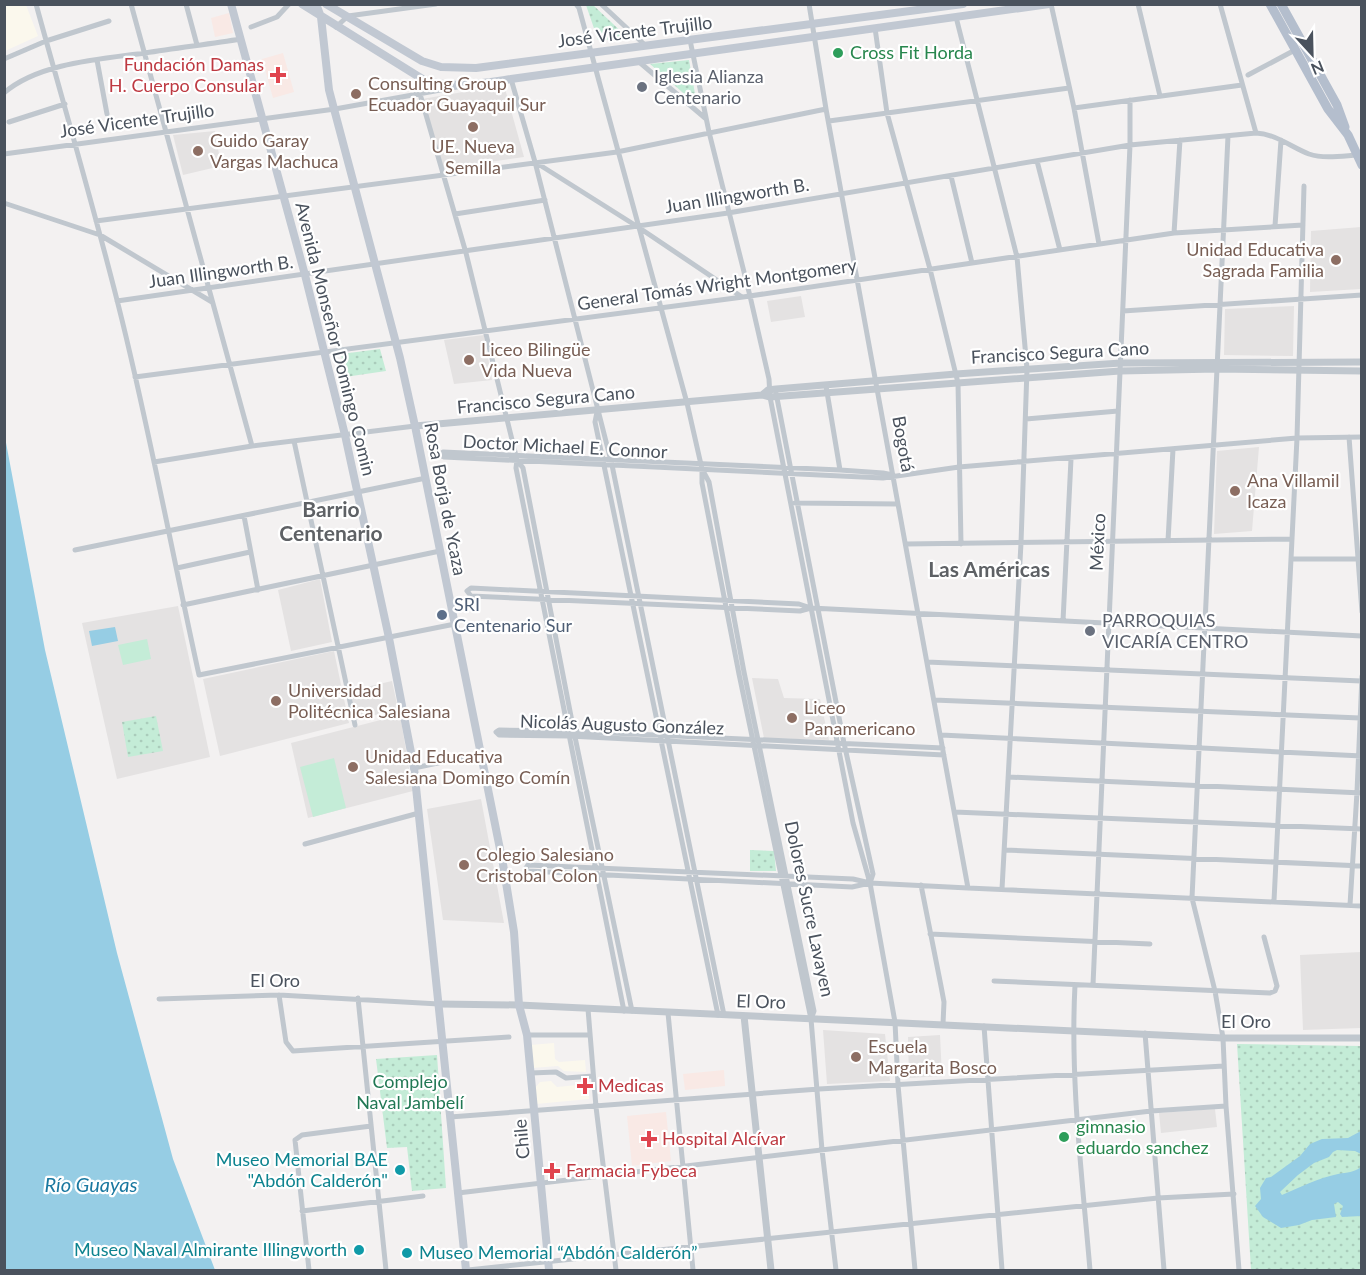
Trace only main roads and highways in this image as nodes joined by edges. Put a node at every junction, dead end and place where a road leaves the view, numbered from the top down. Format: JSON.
{"nodes":[{"id":1,"x":231,"y":4,"type":"edge"},
{"id":2,"x":302,"y":4,"type":"edge"},
{"id":3,"x":316,"y":4,"type":"edge"},
{"id":4,"x":326,"y":4,"type":"edge"},
{"id":5,"x":963,"y":4,"type":"edge"},
{"id":6,"x":1050,"y":4,"type":"edge"},
{"id":7,"x":1029,"y":6,"type":"edge"},
{"id":8,"x":1273,"y":6,"type":"edge"},
{"id":9,"x":321,"y":17,"type":"junction"},
{"id":10,"x":1348,"y":135,"type":"junction"},
{"id":11,"x":1362,"y":165,"type":"edge"},
{"id":12,"x":519,"y":1005,"type":"joint"},
{"id":13,"x":548,"y":1266,"type":"edge"},
{"id":14,"x":467,"y":1270,"type":"edge"}],
"edges":[{"from":1,"to":14,"type":"main road","name":"Avenida Monseñor Domingo Comin"},
{"from":2,"to":9,"type":"main road","name":"José Vicente Trujillo"},
{"from":3,"to":9,"type":"main road","name":"Rosa Borja de Ycaza"},
{"from":4,"to":5,"type":"main road","name":"José Vicente Trujillo"},
{"from":6,"to":7,"type":"main road","name":"José Vicente Trujillo"},
{"from":7,"to":9,"type":"main road","name":"José Vicente Trujillo"},
{"from":8,"to":10,"type":"main road"},
{"from":8,"to":10,"type":"main road"},
{"from":9,"to":12,"type":"main road","name":"Rosa Borja de Ycaza"},
{"from":10,"to":11,"type":"main road"},
{"from":12,"to":13,"type":"main road","name":"Chile"}]}
